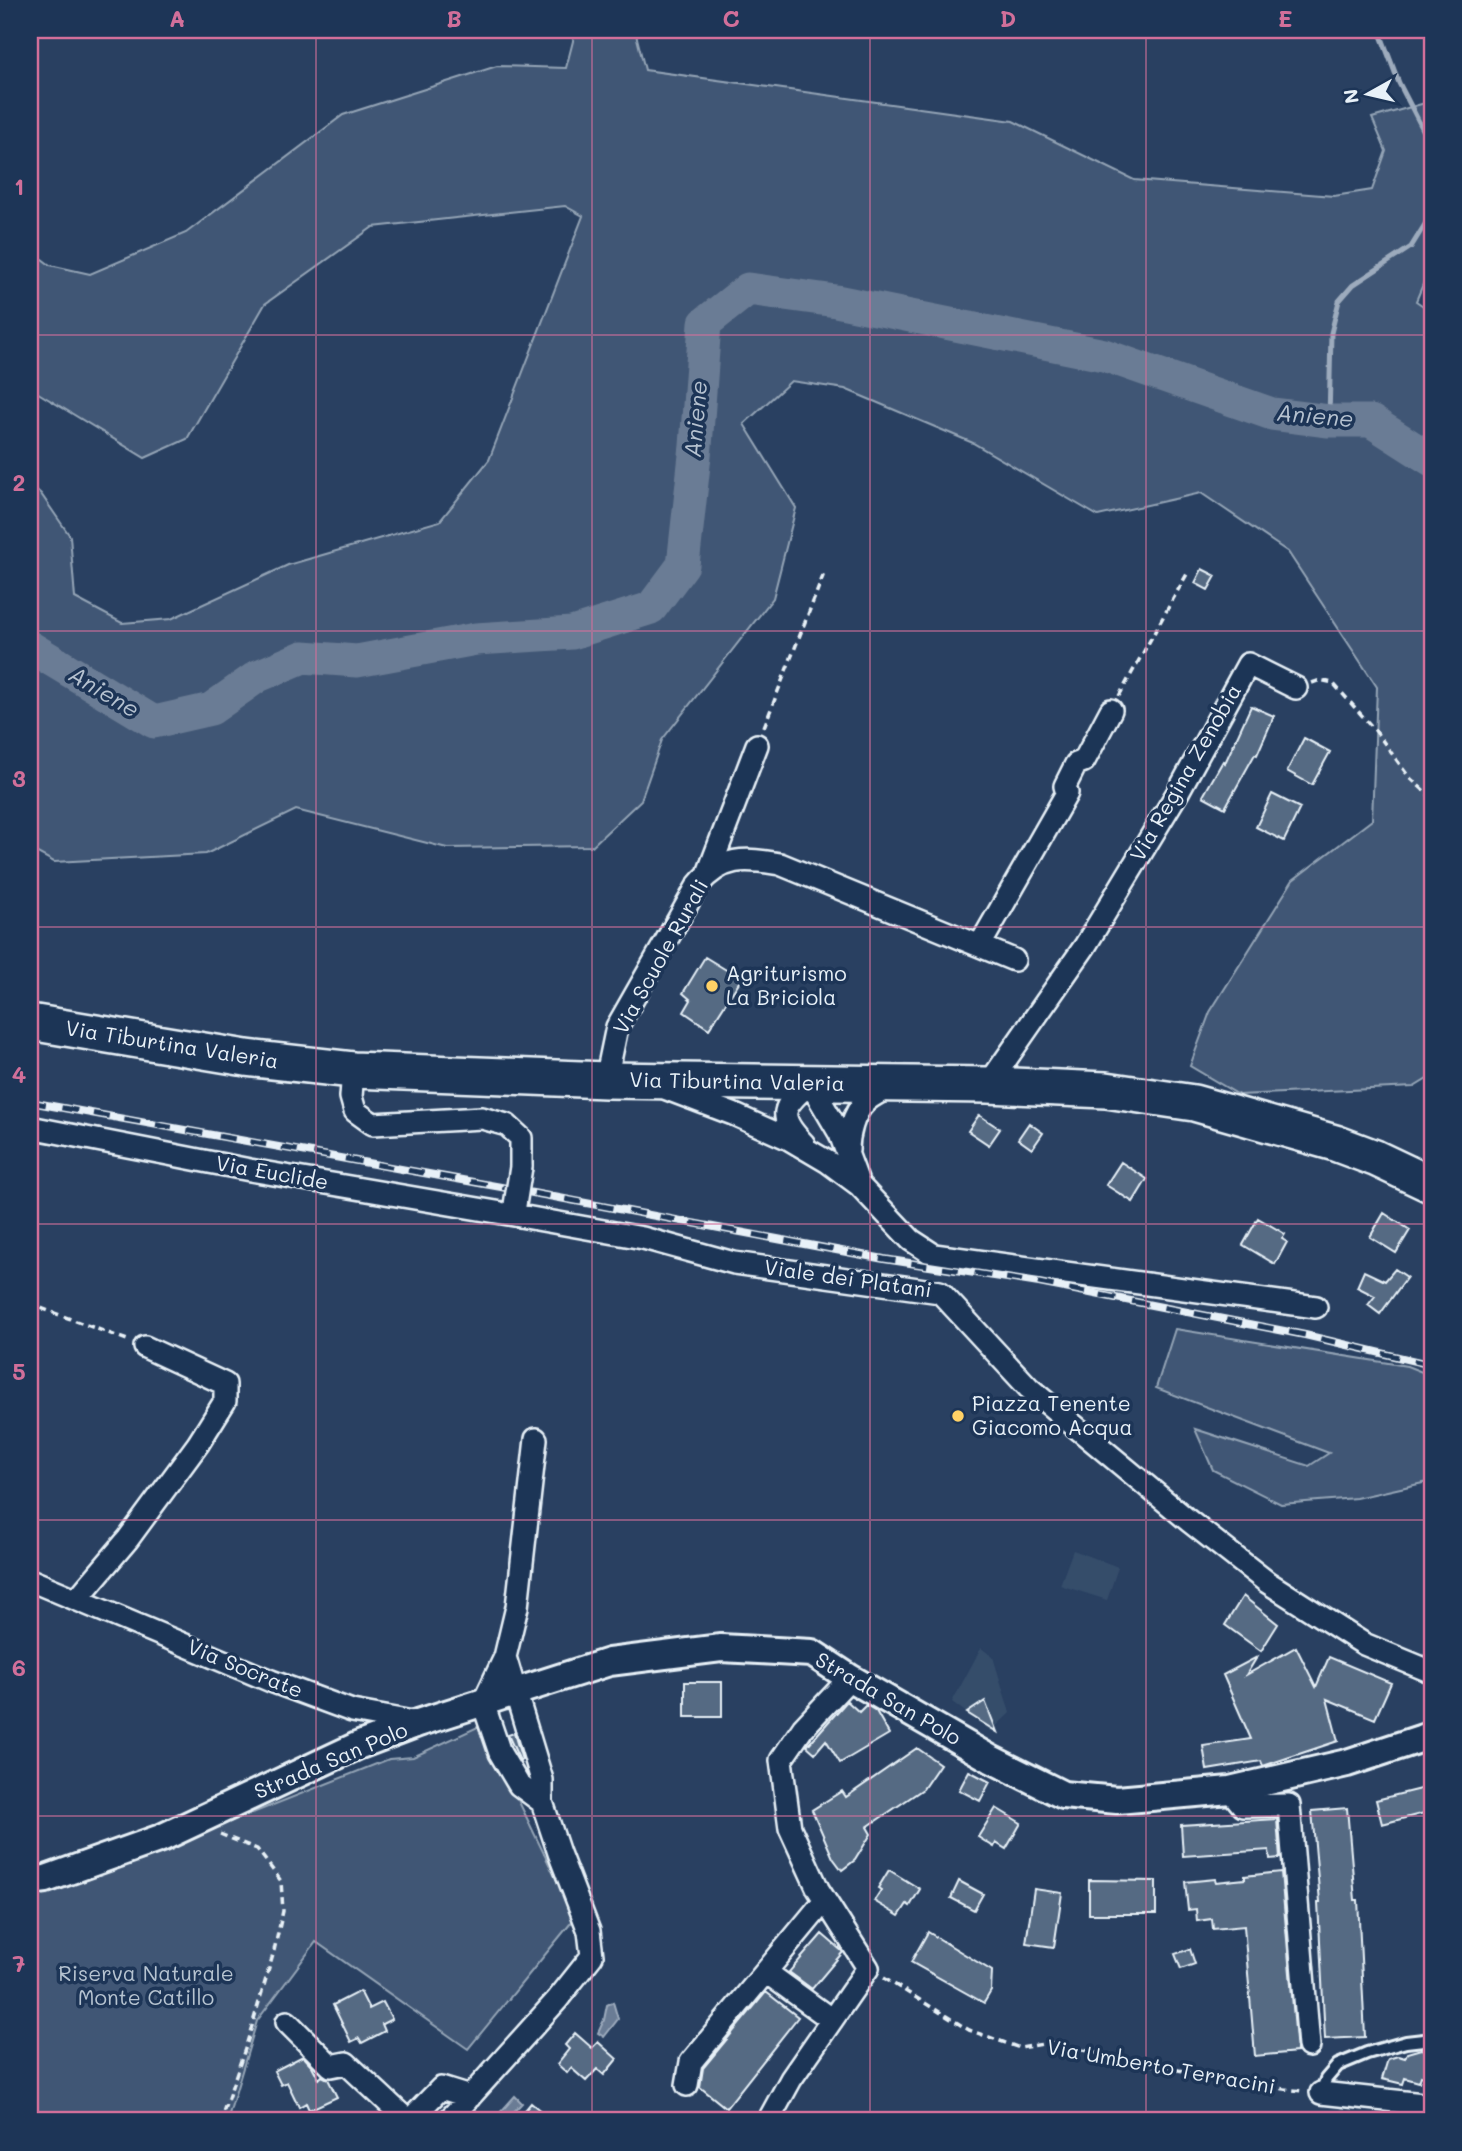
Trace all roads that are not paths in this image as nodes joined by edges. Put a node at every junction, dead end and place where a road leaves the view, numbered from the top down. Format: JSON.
{"nodes":[{"id":1,"x":1296,"y":688,"type":"road end"},
{"id":2,"x":1111,"y":710,"type":"road end"},
{"id":3,"x":757,"y":745,"type":"road end"},
{"id":4,"x":709,"y":871,"type":"junction"},
{"id":5,"x":980,"y":945,"type":"junction"},
{"id":6,"x":1014,"y":960,"type":"dead end"},
{"id":7,"x":30,"y":1022,"type":"edge"},
{"id":8,"x":353,"y":1070,"type":"junction"},
{"id":9,"x":606,"y":1080,"type":"junction"},
{"id":10,"x":645,"y":1080,"type":"junction"},
{"id":11,"x":810,"y":1083,"type":"junction"},
{"id":12,"x":893,"y":1084,"type":"junction"},
{"id":13,"x":988,"y":1085,"type":"junction"},
{"id":14,"x":30,"y":1127,"type":"edge"},
{"id":15,"x":813,"y":1153,"type":"junction"},
{"id":16,"x":848,"y":1157,"type":"junction"},
{"id":17,"x":859,"y":1185,"type":"junction"},
{"id":18,"x":1432,"y":1185,"type":"edge"},
{"id":19,"x":515,"y":1210,"type":"junction"},
{"id":20,"x":1316,"y":1307,"type":"dead end"},
{"id":21,"x":145,"y":1347,"type":"road end"},
{"id":22,"x":537,"y":1439,"type":"dead end"},
{"id":23,"x":30,"y":1580,"type":"edge"},
{"id":24,"x":78,"y":1599,"type":"junction"},
{"id":25,"x":505,"y":1657,"type":"junction"},
{"id":26,"x":1432,"y":1672,"type":"edge"},
{"id":27,"x":850,"y":1678,"type":"junction"},
{"id":28,"x":515,"y":1693,"type":"junction"},
{"id":29,"x":483,"y":1703,"type":"junction"},
{"id":30,"x":418,"y":1723,"type":"junction"},
{"id":31,"x":1432,"y":1735,"type":"edge"},
{"id":32,"x":1230,"y":1790,"type":"junction"},
{"id":33,"x":542,"y":1802,"type":"junction"},
{"id":34,"x":30,"y":1881,"type":"edge"},
{"id":35,"x":825,"y":1900,"type":"junction"},
{"id":36,"x":766,"y":1972,"type":"junction"},
{"id":37,"x":832,"y":2020,"type":"junction"},
{"id":38,"x":286,"y":2022,"type":"dead end"},
{"id":39,"x":1432,"y":2039,"type":"edge"},
{"id":40,"x":1309,"y":2046,"type":"dead end"},
{"id":41,"x":687,"y":2085,"type":"dead end"},
{"id":42,"x":1321,"y":2093,"type":"joint"},
{"id":43,"x":470,"y":2097,"type":"junction"},
{"id":44,"x":1432,"y":2105,"type":"edge"},
{"id":45,"x":408,"y":2121,"type":"edge"},
{"id":46,"x":448,"y":2121,"type":"edge"},
{"id":47,"x":768,"y":2121,"type":"edge"}],
"edges":[{"from":1,"to":13,"type":"street","name":"Via Regina Zenobia"},
{"from":2,"to":5,"type":"street"},
{"from":3,"to":4,"type":"street"},
{"from":4,"to":5,"type":"street","name":"Via Scuole Rurali"},
{"from":4,"to":9,"type":"street","name":"Via Scuole Rurali"},
{"from":5,"to":6,"type":"street","name":"Via Scuole Rurali"},
{"from":7,"to":8,"type":"main road","name":"Via Tiburtina Valeria"},
{"from":8,"to":9,"type":"main road","name":"Via Tiburtina Valeria"},
{"from":8,"to":19,"type":"street","bridge":true},
{"from":9,"to":10,"type":"main road","name":"Via Tiburtina Valeria"},
{"from":10,"to":11,"type":"main road","name":"Via Tiburtina Valeria"},
{"from":10,"to":15,"type":"street"},
{"from":11,"to":12,"type":"main road","name":"Via Tiburtina Valeria"},
{"from":11,"to":15,"type":"street"},
{"from":11,"to":16,"type":"street"},
{"from":12,"to":13,"type":"main road","name":"Via Tiburtina Valeria"},
{"from":12,"to":16,"type":"street"},
{"from":13,"to":18,"type":"main road","name":"Via Tiburtina Valeria"},
{"from":14,"to":19,"type":"street","name":"Via Euclide"},
{"from":15,"to":17,"type":"street"},
{"from":16,"to":17,"type":"street"},
{"from":17,"to":20,"type":"street"},
{"from":19,"to":26,"type":"street","name":"Viale dei Platani"},
{"from":21,"to":24,"type":"street"},
{"from":22,"to":25,"type":"street"},
{"from":23,"to":24,"type":"street","name":"Via Socrate"},
{"from":24,"to":30,"type":"street","name":"Via Socrate"},
{"from":25,"to":28,"type":"street"},
{"from":25,"to":29,"type":"street"},
{"from":27,"to":28,"type":"street","name":"Strada San Polo"},
{"from":27,"to":32,"type":"street","name":"Strada San Polo"},
{"from":27,"to":35,"type":"street"},
{"from":28,"to":29,"type":"street","name":"Strada San Polo"},
{"from":28,"to":33,"type":"street"},
{"from":29,"to":30,"type":"street","name":"Strada San Polo"},
{"from":29,"to":33,"type":"street"},
{"from":30,"to":34,"type":"street","name":"Strada San Polo"},
{"from":31,"to":32,"type":"street","name":"Strada San Polo"},
{"from":32,"to":40,"type":"street"},
{"from":33,"to":43,"type":"street"},
{"from":35,"to":36,"type":"street"},
{"from":35,"to":37,"type":"street"},
{"from":36,"to":37,"type":"street"},
{"from":36,"to":41,"type":"street"},
{"from":37,"to":47,"type":"street"},
{"from":38,"to":45,"type":"street"},
{"from":39,"to":42,"type":"lane"},
{"from":42,"to":44,"type":"street"},
{"from":43,"to":45,"type":"street"},
{"from":43,"to":46,"type":"street"}]}
